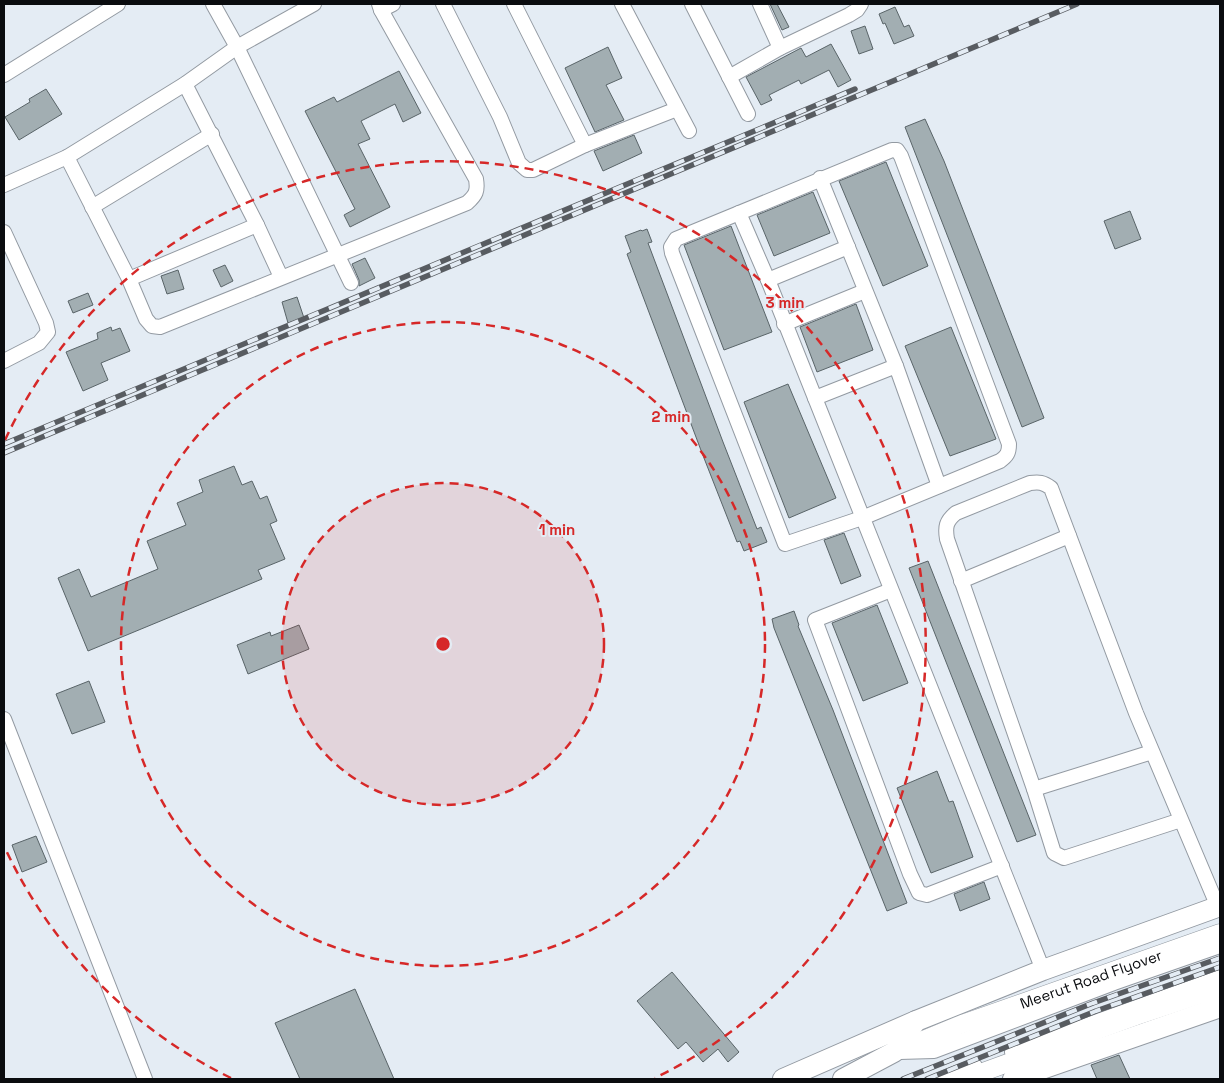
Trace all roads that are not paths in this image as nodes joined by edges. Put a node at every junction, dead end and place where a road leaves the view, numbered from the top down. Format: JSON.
{"nodes":[{"id":1,"x":118,"y":4,"type":"edge"},
{"id":2,"x":213,"y":4,"type":"edge"},
{"id":3,"x":314,"y":4,"type":"edge"},
{"id":4,"x":443,"y":4,"type":"edge"},
{"id":5,"x":514,"y":4,"type":"edge"},
{"id":6,"x":622,"y":4,"type":"edge"},
{"id":7,"x":692,"y":4,"type":"edge"},
{"id":8,"x":760,"y":4,"type":"edge"},
{"id":9,"x":861,"y":4,"type":"edge"},
{"id":10,"x":384,"y":6,"type":"edge"},
{"id":11,"x":236,"y":47,"type":"junction"},
{"id":12,"x":780,"y":48,"type":"junction"},
{"id":13,"x":4,"y":75,"type":"edge"},
{"id":14,"x":729,"y":77,"type":"junction"},
{"id":15,"x":185,"y":84,"type":"junction"},
{"id":16,"x":677,"y":109,"type":"junction"},
{"id":17,"x":748,"y":114,"type":"dead end"},
{"id":18,"x":690,"y":131,"type":"dead end"},
{"id":19,"x":212,"y":134,"type":"junction"},
{"id":20,"x":585,"y":145,"type":"junction"},
{"id":21,"x":67,"y":158,"type":"junction"},
{"id":22,"x":820,"y":178,"type":"junction"},
{"id":23,"x":4,"y":185,"type":"edge"},
{"id":24,"x":92,"y":207,"type":"junction"},
{"id":25,"x":739,"y":213,"type":"junction"},
{"id":26,"x":257,"y":225,"type":"junction"},
{"id":27,"x":4,"y":232,"type":"edge"},
{"id":28,"x":848,"y":247,"type":"junction"},
{"id":29,"x":337,"y":255,"type":"junction"},
{"id":30,"x":281,"y":278,"type":"junction"},
{"id":31,"x":129,"y":279,"type":"junction"},
{"id":32,"x":768,"y":280,"type":"junction"},
{"id":33,"x":350,"y":283,"type":"dead end"},
{"id":34,"x":865,"y":291,"type":"junction"},
{"id":35,"x":784,"y":324,"type":"junction"},
{"id":36,"x":4,"y":361,"type":"edge"},
{"id":37,"x":896,"y":366,"type":"junction"},
{"id":38,"x":815,"y":398,"type":"junction"},
{"id":39,"x":939,"y":486,"type":"junction"},
{"id":40,"x":862,"y":518,"type":"junction"},
{"id":41,"x":1069,"y":536,"type":"junction"},
{"id":42,"x":961,"y":582,"type":"junction"},
{"id":43,"x":891,"y":590,"type":"junction"},
{"id":44,"x":4,"y":719,"type":"edge"},
{"id":45,"x":1152,"y":752,"type":"junction"},
{"id":46,"x":1034,"y":789,"type":"junction"},
{"id":47,"x":1181,"y":820,"type":"junction"},
{"id":48,"x":1002,"y":866,"type":"junction"},
{"id":49,"x":1219,"y":906,"type":"edge"},
{"id":50,"x":1220,"y":933,"type":"edge"},
{"id":51,"x":1220,"y":946,"type":"edge"},
{"id":52,"x":1043,"y":970,"type":"junction"},
{"id":53,"x":1220,"y":977,"type":"edge"},
{"id":54,"x":1220,"y":988,"type":"edge"},
{"id":55,"x":1220,"y":1007,"type":"edge"},
{"id":56,"x":916,"y":1021,"type":"junction"},
{"id":57,"x":894,"y":1052,"type":"junction"},
{"id":58,"x":145,"y":1079,"type":"edge"},
{"id":59,"x":783,"y":1079,"type":"edge"},
{"id":60,"x":843,"y":1079,"type":"edge"},
{"id":61,"x":942,"y":1079,"type":"edge"},
{"id":62,"x":964,"y":1079,"type":"edge"},
{"id":63,"x":1013,"y":1079,"type":"edge"}],
"edges":[{"from":1,"to":13,"type":"street"},
{"from":2,"to":11,"type":"street"},
{"from":3,"to":11,"type":"street"},
{"from":4,"to":20,"type":"street"},
{"from":5,"to":20,"type":"street"},
{"from":6,"to":16,"type":"street"},
{"from":7,"to":14,"type":"street"},
{"from":8,"to":12,"type":"street"},
{"from":9,"to":12,"type":"street"},
{"from":10,"to":29,"type":"street"},
{"from":11,"to":15,"type":"street"},
{"from":11,"to":29,"type":"street"},
{"from":12,"to":14,"type":"street"},
{"from":14,"to":17,"type":"street"},
{"from":15,"to":19,"type":"street"},
{"from":15,"to":21,"type":"street"},
{"from":16,"to":18,"type":"street"},
{"from":16,"to":20,"type":"street"},
{"from":19,"to":24,"type":"street"},
{"from":19,"to":26,"type":"street"},
{"from":21,"to":23,"type":"street"},
{"from":21,"to":24,"type":"street"},
{"from":22,"to":25,"type":"street"},
{"from":22,"to":28,"type":"street"},
{"from":22,"to":39,"type":"street"},
{"from":24,"to":31,"type":"street"},
{"from":25,"to":32,"type":"street"},
{"from":25,"to":40,"type":"street"},
{"from":26,"to":30,"type":"street"},
{"from":26,"to":31,"type":"street"},
{"from":27,"to":36,"type":"street"},
{"from":28,"to":32,"type":"street"},
{"from":28,"to":34,"type":"street"},
{"from":29,"to":30,"type":"street"},
{"from":29,"to":33,"type":"street"},
{"from":30,"to":31,"type":"street"},
{"from":32,"to":35,"type":"street"},
{"from":34,"to":35,"type":"street"},
{"from":34,"to":37,"type":"street"},
{"from":35,"to":38,"type":"street"},
{"from":37,"to":38,"type":"street"},
{"from":37,"to":39,"type":"street"},
{"from":38,"to":40,"type":"street"},
{"from":39,"to":40,"type":"street"},
{"from":40,"to":43,"type":"street"},
{"from":41,"to":42,"type":"street"},
{"from":41,"to":42,"type":"street"},
{"from":41,"to":45,"type":"street"},
{"from":42,"to":46,"type":"street"},
{"from":43,"to":48,"type":"street"},
{"from":43,"to":48,"type":"street"},
{"from":44,"to":58,"type":"street"},
{"from":45,"to":46,"type":"street"},
{"from":45,"to":47,"type":"street"},
{"from":46,"to":47,"type":"street"},
{"from":47,"to":49,"type":"street"},
{"from":48,"to":52,"type":"street"},
{"from":49,"to":52,"type":"highway"},
{"from":50,"to":57,"type":"main road","name":"Meerut Road Flyover"},
{"from":51,"to":57,"type":"street"},
{"from":52,"to":56,"type":"highway"},
{"from":53,"to":61,"type":"street"},
{"from":54,"to":62,"type":"main road"},
{"from":55,"to":63,"type":"highway"},
{"from":56,"to":57,"type":"highway"},
{"from":56,"to":59,"type":"highway"},
{"from":57,"to":60,"type":"highway"}]}
